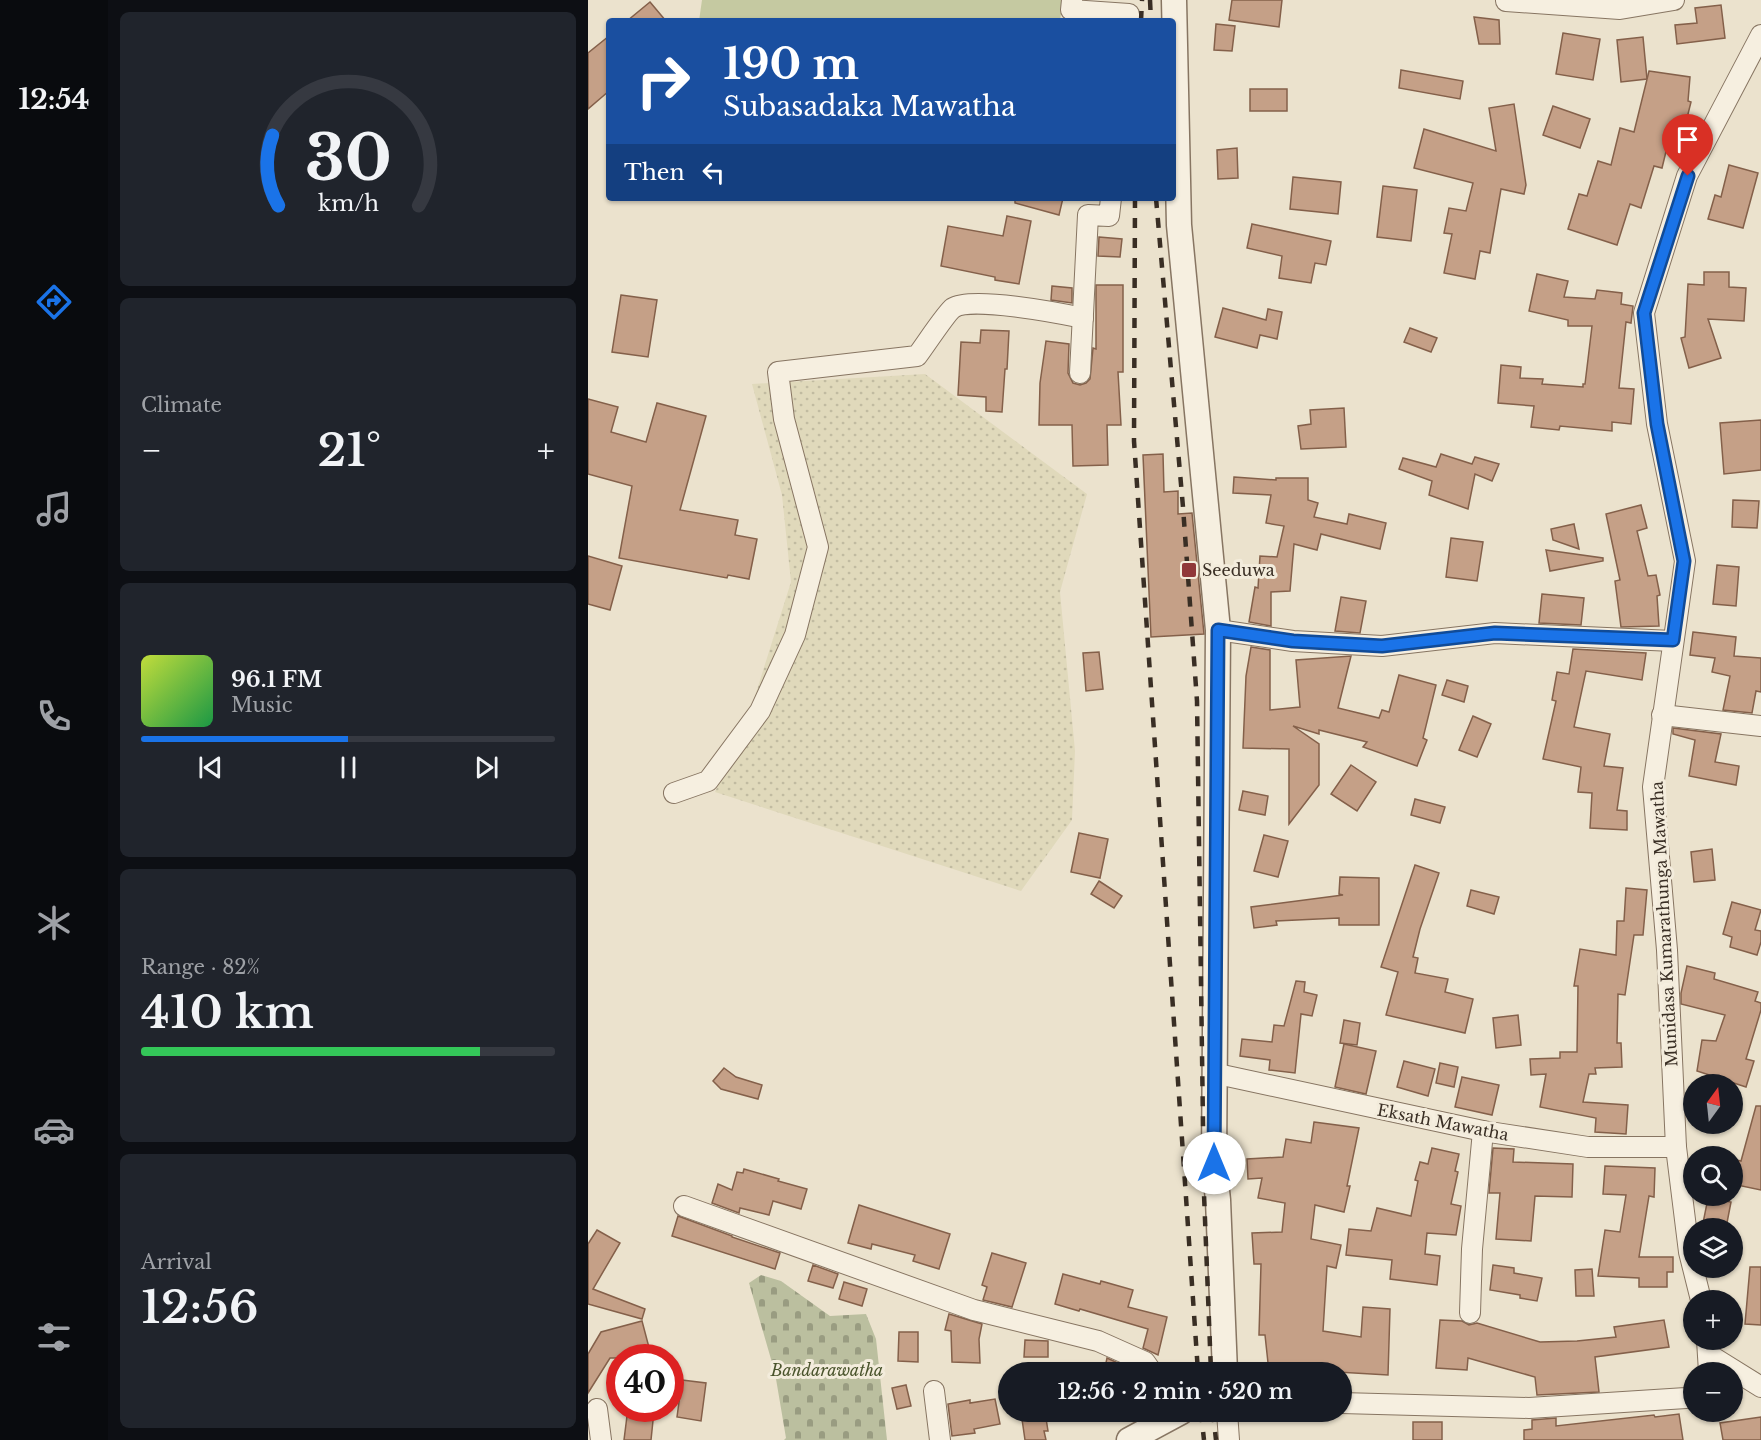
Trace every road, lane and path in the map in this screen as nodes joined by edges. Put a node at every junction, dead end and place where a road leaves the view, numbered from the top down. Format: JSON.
{"nodes":[{"id":1,"x":1072,"y":0,"type":"edge"},
{"id":2,"x":1174,"y":0,"type":"edge"},
{"id":3,"x":1674,"y":0,"type":"edge"},
{"id":4,"x":1506,"y":1,"type":"edge"},
{"id":5,"x":1129,"y":18,"type":"edge"},
{"id":6,"x":1174,"y":18,"type":"edge"},
{"id":7,"x":1761,"y":35,"type":"edge"},
{"id":8,"x":1176,"y":90,"type":"edge"},
{"id":9,"x":1111,"y":201,"type":"edge"},
{"id":10,"x":1083,"y":318,"type":"junction"},
{"id":11,"x":1080,"y":373,"type":"dead end"},
{"id":12,"x":1218,"y":630,"type":"junction"},
{"id":13,"x":1673,"y":640,"type":"junction"},
{"id":14,"x":1662,"y":715,"type":"junction"},
{"id":15,"x":1761,"y":726,"type":"edge"},
{"id":16,"x":674,"y":793,"type":"dead end"},
{"id":17,"x":1213,"y":1073,"type":"junction"},
{"id":18,"x":1483,"y":1131,"type":"junction"},
{"id":19,"x":1676,"y":1147,"type":"junction"},
{"id":20,"x":684,"y":1206,"type":"dead end"},
{"id":21,"x":1698,"y":1290,"type":"edge"},
{"id":22,"x":1470,"y":1313,"type":"dead end"},
{"id":23,"x":1708,"y":1356,"type":"edge"},
{"id":24,"x":1145,"y":1362,"type":"edge"},
{"id":25,"x":1225,"y":1362,"type":"edge"},
{"id":26,"x":1761,"y":1387,"type":"edge"},
{"id":27,"x":934,"y":1391,"type":"dead end"},
{"id":28,"x":1683,"y":1398,"type":"edge"},
{"id":29,"x":1352,"y":1403,"type":"edge"},
{"id":30,"x":597,"y":1408,"type":"dead end"},
{"id":31,"x":1162,"y":1422,"type":"edge"},
{"id":32,"x":1228,"y":1422,"type":"edge"},
{"id":33,"x":601,"y":1440,"type":"edge"},
{"id":34,"x":940,"y":1440,"type":"edge"},
{"id":35,"x":1129,"y":1440,"type":"edge"},
{"id":36,"x":1229,"y":1440,"type":"edge"}],
"edges":[{"from":1,"to":5,"type":"street"},
{"from":2,"to":6,"type":"street"},
{"from":3,"to":4,"type":"street"},
{"from":7,"to":13,"type":"street","name":"Munidasa Kumarathunga Mawatha"},
{"from":8,"to":12,"type":"street"},
{"from":9,"to":10,"type":"street"},
{"from":10,"to":11,"type":"street"},
{"from":10,"to":16,"type":"street"},
{"from":12,"to":13,"type":"street"},
{"from":12,"to":17,"type":"street"},
{"from":13,"to":14,"type":"street","name":"Munidasa Kumarathunga Mawatha"},
{"from":14,"to":15,"type":"street"},
{"from":14,"to":19,"type":"street","name":"Munidasa Kumarathunga Mawatha"},
{"from":17,"to":18,"type":"street","name":"Eksath Mawatha"},
{"from":17,"to":25,"type":"street"},
{"from":18,"to":19,"type":"street","name":"Eksath Mawatha"},
{"from":18,"to":22,"type":"street"},
{"from":19,"to":21,"type":"street","name":"Munidasa Kumarathunga Mawatha"},
{"from":20,"to":24,"type":"street"},
{"from":23,"to":26,"type":"street"},
{"from":27,"to":34,"type":"street"},
{"from":28,"to":29,"type":"street"},
{"from":30,"to":33,"type":"street"},
{"from":31,"to":35,"type":"street"},
{"from":32,"to":36,"type":"street"}]}
